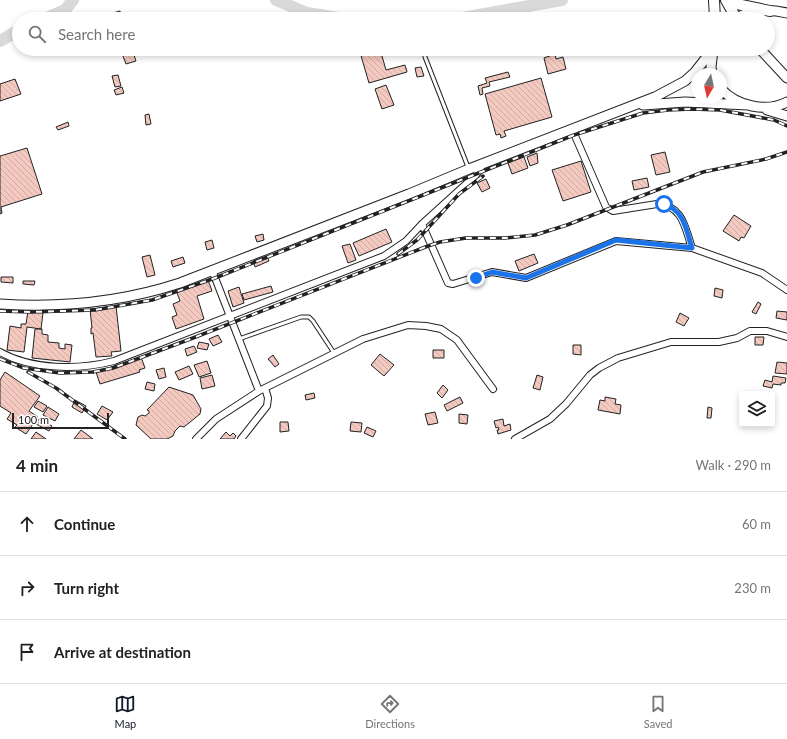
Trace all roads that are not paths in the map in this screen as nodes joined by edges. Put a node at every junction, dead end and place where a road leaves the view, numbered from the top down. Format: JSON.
{"nodes":[{"id":1,"x":714,"y":0,"type":"edge"},
{"id":2,"x":726,"y":0,"type":"edge"},
{"id":3,"x":770,"y":11,"type":"junction"},
{"id":4,"x":715,"y":12,"type":"edge"},
{"id":5,"x":732,"y":12,"type":"edge"},
{"id":6,"x":754,"y":12,"type":"edge"},
{"id":7,"x":787,"y":13,"type":"edge"},
{"id":8,"x":708,"y":56,"type":"edge"},
{"id":9,"x":712,"y":56,"type":"edge"},
{"id":10,"x":767,"y":56,"type":"edge"},
{"id":11,"x":425,"y":57,"type":"dead end"},
{"id":12,"x":711,"y":68,"type":"edge"},
{"id":13,"x":787,"y":78,"type":"edge"},
{"id":14,"x":727,"y":94,"type":"edge"},
{"id":15,"x":786,"y":102,"type":"edge"},
{"id":16,"x":748,"y":105,"type":"junction"},
{"id":17,"x":634,"y":106,"type":"junction"},
{"id":18,"x":758,"y":107,"type":"junction"},
{"id":19,"x":787,"y":116,"type":"edge"},
{"id":20,"x":572,"y":129,"type":"junction"},
{"id":21,"x":484,"y":163,"type":"junction"},
{"id":22,"x":469,"y":169,"type":"junction"},
{"id":23,"x":422,"y":224,"type":"junction"},
{"id":24,"x":692,"y":248,"type":"junction"},
{"id":25,"x":212,"y":270,"type":"junction"},
{"id":26,"x":787,"y":290,"type":"edge"},
{"id":27,"x":1,"y":306,"type":"edge"},
{"id":28,"x":230,"y":315,"type":"junction"},
{"id":29,"x":787,"y":337,"type":"edge"},
{"id":30,"x":239,"y":339,"type":"junction"},
{"id":31,"x":0,"y":352,"type":"edge"},
{"id":32,"x":334,"y":354,"type":"junction"},
{"id":33,"x":262,"y":389,"type":"junction"},
{"id":34,"x":493,"y":389,"type":"dead end"},
{"id":35,"x":196,"y":439,"type":"edge"},
{"id":36,"x":241,"y":439,"type":"edge"},
{"id":37,"x":515,"y":439,"type":"edge"}],
"edges":[{"from":1,"to":4,"type":"highway"},
{"from":2,"to":3,"type":"highway"},
{"from":2,"to":5,"type":"highway"},
{"from":3,"to":6,"type":"main road"},
{"from":3,"to":7,"type":"main road"},
{"from":8,"to":17,"type":"main road"},
{"from":9,"to":12,"type":"main road"},
{"from":10,"to":13,"type":"main road"},
{"from":11,"to":22,"type":"lane"},
{"from":14,"to":16,"type":"main road"},
{"from":15,"to":18,"type":"main road"},
{"from":16,"to":17,"type":"main road"},
{"from":16,"to":18,"type":"main road"},
{"from":17,"to":20,"type":"main road"},
{"from":18,"to":19,"type":"main road"},
{"from":20,"to":21,"type":"main road"},
{"from":20,"to":24,"type":"street"},
{"from":21,"to":22,"type":"main road"},
{"from":21,"to":23,"type":"street"},
{"from":22,"to":25,"type":"main road"},
{"from":23,"to":24,"type":"street"},
{"from":23,"to":28,"type":"street"},
{"from":24,"to":26,"type":"street"},
{"from":25,"to":27,"type":"main road"},
{"from":25,"to":28,"type":"street"},
{"from":28,"to":30,"type":"street"},
{"from":28,"to":31,"type":"street"},
{"from":29,"to":37,"type":"street"},
{"from":30,"to":32,"type":"lane"},
{"from":30,"to":33,"type":"street"},
{"from":32,"to":33,"type":"street"},
{"from":32,"to":34,"type":"street"},
{"from":33,"to":35,"type":"street"},
{"from":33,"to":36,"type":"street"}]}
